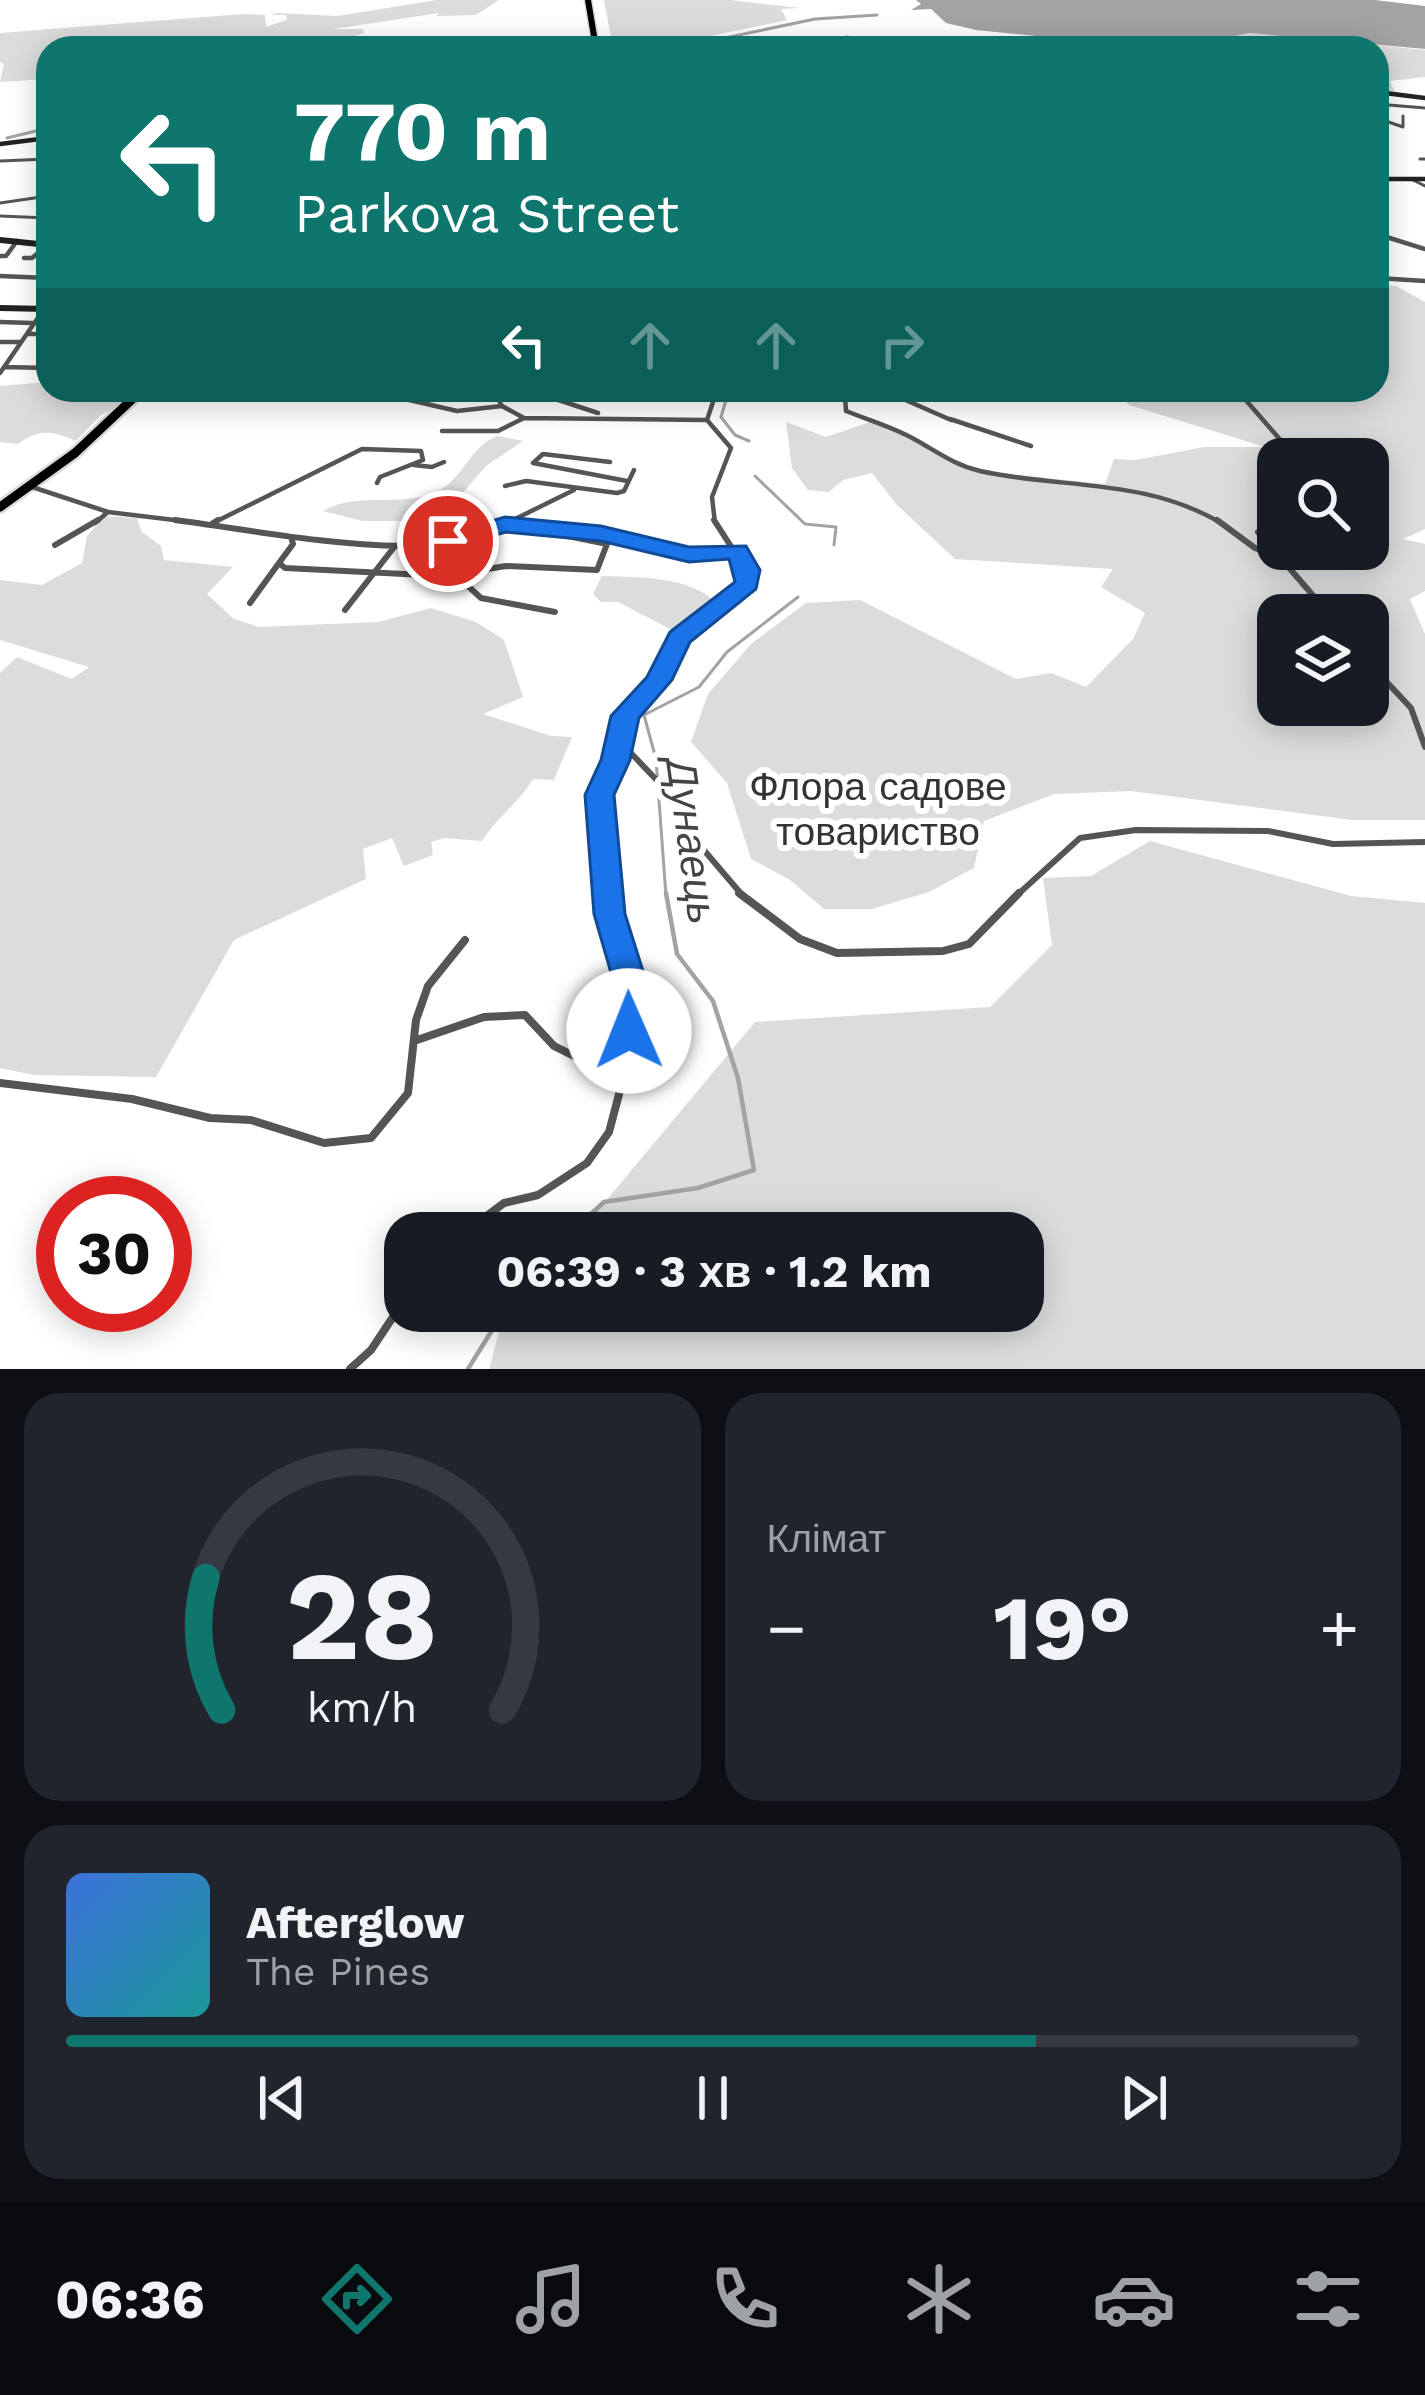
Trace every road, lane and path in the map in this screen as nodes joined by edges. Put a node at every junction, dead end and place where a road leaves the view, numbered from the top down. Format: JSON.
{"nodes":[{"id":1,"x":588,"y":0,"type":"edge"},
{"id":2,"x":594,"y":36,"type":"edge"},
{"id":3,"x":1389,"y":94,"type":"edge"},
{"id":4,"x":1425,"y":98,"type":"edge"},
{"id":5,"x":1389,"y":105,"type":"edge"},
{"id":6,"x":1425,"y":108,"type":"edge"},
{"id":7,"x":1403,"y":116,"type":"dead end"},
{"id":8,"x":1389,"y":123,"type":"edge"},
{"id":9,"x":36,"y":140,"type":"edge"},
{"id":10,"x":0,"y":144,"type":"edge"},
{"id":11,"x":36,"y":160,"type":"edge"},
{"id":12,"x":0,"y":161,"type":"edge"},
{"id":13,"x":1389,"y":179,"type":"edge"},
{"id":14,"x":1425,"y":182,"type":"edge"},
{"id":15,"x":34,"y":190,"type":"dead end"},
{"id":16,"x":36,"y":192,"type":"edge"},
{"id":17,"x":36,"y":196,"type":"edge"},
{"id":18,"x":0,"y":202,"type":"edge"},
{"id":19,"x":0,"y":216,"type":"edge"},
{"id":20,"x":36,"y":218,"type":"edge"},
{"id":21,"x":1389,"y":238,"type":"edge"},
{"id":22,"x":0,"y":240,"type":"edge"},
{"id":23,"x":17,"y":241,"type":"junction"},
{"id":24,"x":36,"y":243,"type":"edge"},
{"id":25,"x":1425,"y":249,"type":"edge"},
{"id":26,"x":36,"y":255,"type":"edge"},
{"id":27,"x":0,"y":256,"type":"edge"},
{"id":28,"x":24,"y":258,"type":"dead end"},
{"id":29,"x":0,"y":276,"type":"edge"},
{"id":30,"x":36,"y":278,"type":"edge"},
{"id":31,"x":1389,"y":278,"type":"edge"},
{"id":32,"x":1425,"y":280,"type":"edge"},
{"id":33,"x":0,"y":308,"type":"edge"},
{"id":34,"x":36,"y":309,"type":"edge"},
{"id":35,"x":36,"y":319,"type":"edge"},
{"id":36,"x":0,"y":322,"type":"edge"},
{"id":37,"x":34,"y":322,"type":"junction"},
{"id":38,"x":27,"y":334,"type":"junction"},
{"id":39,"x":36,"y":334,"type":"edge"},
{"id":40,"x":0,"y":342,"type":"edge"},
{"id":41,"x":20,"y":342,"type":"junction"},
{"id":42,"x":36,"y":368,"type":"edge"},
{"id":43,"x":1,"y":369,"type":"edge"},
{"id":44,"x":129,"y":402,"type":"edge"},
{"id":45,"x":421,"y":402,"type":"edge"},
{"id":46,"x":500,"y":402,"type":"edge"},
{"id":47,"x":563,"y":402,"type":"edge"},
{"id":48,"x":714,"y":402,"type":"edge"},
{"id":49,"x":845,"y":402,"type":"edge"},
{"id":50,"x":910,"y":402,"type":"edge"},
{"id":51,"x":1247,"y":402,"type":"edge"},
{"id":52,"x":502,"y":406,"type":"junction"},
{"id":53,"x":601,"y":415,"type":"junction"},
{"id":54,"x":524,"y":418,"type":"junction"},
{"id":55,"x":707,"y":420,"type":"junction"},
{"id":56,"x":442,"y":431,"type":"dead end"},
{"id":57,"x":1279,"y":438,"type":"edge"},
{"id":58,"x":1030,"y":446,"type":"dead end"},
{"id":59,"x":444,"y":462,"type":"dead end"},
{"id":60,"x":610,"y":462,"type":"dead end"},
{"id":61,"x":411,"y":464,"type":"junction"},
{"id":62,"x":634,"y":470,"type":"dead end"},
{"id":63,"x":627,"y":481,"type":"junction"},
{"id":64,"x":377,"y":483,"type":"dead end"},
{"id":65,"x":29,"y":486,"type":"junction"},
{"id":66,"x":505,"y":486,"type":"dead end"},
{"id":67,"x":578,"y":489,"type":"junction"},
{"id":68,"x":0,"y":507,"type":"edge"},
{"id":69,"x":108,"y":512,"type":"junction"},
{"id":70,"x":210,"y":524,"type":"junction"},
{"id":71,"x":502,"y":526,"type":"junction"},
{"id":72,"x":289,"y":535,"type":"junction"},
{"id":73,"x":584,"y":535,"type":"junction"},
{"id":74,"x":56,"y":545,"type":"dead end"},
{"id":75,"x":395,"y":546,"type":"junction"},
{"id":76,"x":1257,"y":549,"type":"edge"},
{"id":77,"x":737,"y":551,"type":"junction"},
{"id":78,"x":279,"y":563,"type":"junction"},
{"id":79,"x":1291,"y":570,"type":"edge"},
{"id":80,"x":376,"y":575,"type":"junction"},
{"id":81,"x":456,"y":575,"type":"junction"},
{"id":82,"x":1312,"y":594,"type":"edge"},
{"id":83,"x":250,"y":603,"type":"dead end"},
{"id":84,"x":345,"y":610,"type":"dead end"},
{"id":85,"x":555,"y":612,"type":"dead end"},
{"id":86,"x":1389,"y":684,"type":"edge"},
{"id":87,"x":620,"y":730,"type":"junction"},
{"id":88,"x":1425,"y":747,"type":"edge"},
{"id":89,"x":1425,"y":842,"type":"edge"},
{"id":90,"x":465,"y":940,"type":"dead end"},
{"id":91,"x":417,"y":1040,"type":"junction"},
{"id":92,"x":578,"y":1058,"type":"dead end"},
{"id":93,"x":602,"y":1065,"type":"dead end"},
{"id":94,"x":624,"y":1066,"type":"junction"},
{"id":95,"x":0,"y":1083,"type":"edge"},
{"id":96,"x":492,"y":1212,"type":"edge"},
{"id":97,"x":384,"y":1330,"type":"edge"},
{"id":98,"x":350,"y":1369,"type":"edge"}],
"edges":[{"from":1,"to":2,"type":"main road"},
{"from":3,"to":4,"type":"street"},
{"from":5,"to":6,"type":"street"},
{"from":7,"to":8,"type":"street"},
{"from":9,"to":10,"type":"street"},
{"from":11,"to":12,"type":"street"},
{"from":13,"to":14,"type":"street"},
{"from":15,"to":16,"type":"street"},
{"from":17,"to":18,"type":"street"},
{"from":19,"to":20,"type":"street"},
{"from":21,"to":25,"type":"street"},
{"from":22,"to":23,"type":"street"},
{"from":23,"to":24,"type":"street"},
{"from":23,"to":27,"type":"street"},
{"from":26,"to":28,"type":"street"},
{"from":29,"to":30,"type":"street"},
{"from":31,"to":32,"type":"street"},
{"from":33,"to":34,"type":"street"},
{"from":35,"to":37,"type":"street"},
{"from":36,"to":37,"type":"street"},
{"from":37,"to":38,"type":"street"},
{"from":38,"to":39,"type":"street"},
{"from":38,"to":41,"type":"street"},
{"from":40,"to":41,"type":"street"},
{"from":41,"to":43,"type":"street"},
{"from":42,"to":43,"type":"street"},
{"from":44,"to":65,"type":"main road"},
{"from":45,"to":52,"type":"street"},
{"from":46,"to":52,"type":"street"},
{"from":47,"to":53,"type":"street"},
{"from":48,"to":55,"type":"street"},
{"from":49,"to":76,"type":"street"},
{"from":50,"to":58,"type":"street"},
{"from":51,"to":57,"type":"street"},
{"from":52,"to":54,"type":"street"},
{"from":53,"to":54,"type":"street"},
{"from":53,"to":55,"type":"street"},
{"from":54,"to":56,"type":"street"},
{"from":55,"to":77,"type":"street"},
{"from":59,"to":61,"type":"street"},
{"from":60,"to":63,"type":"street"},
{"from":61,"to":64,"type":"street"},
{"from":61,"to":70,"type":"street"},
{"from":62,"to":63,"type":"street"},
{"from":63,"to":67,"type":"street"},
{"from":65,"to":68,"type":"main road"},
{"from":65,"to":69,"type":"street"},
{"from":66,"to":67,"type":"street"},
{"from":67,"to":71,"type":"street"},
{"from":69,"to":70,"type":"street"},
{"from":69,"to":74,"type":"street"},
{"from":70,"to":72,"type":"street"},
{"from":71,"to":73,"type":"street"},
{"from":71,"to":75,"type":"street"},
{"from":72,"to":75,"type":"street"},
{"from":72,"to":78,"type":"street"},
{"from":73,"to":77,"type":"street"},
{"from":73,"to":81,"type":"street"},
{"from":75,"to":80,"type":"street"},
{"from":77,"to":87,"type":"street"},
{"from":78,"to":80,"type":"street"},
{"from":78,"to":83,"type":"street"},
{"from":79,"to":82,"type":"street"},
{"from":80,"to":81,"type":"street"},
{"from":80,"to":84,"type":"street"},
{"from":81,"to":85,"type":"street"},
{"from":86,"to":88,"type":"street"},
{"from":87,"to":89,"type":"street"},
{"from":87,"to":94,"type":"street"},
{"from":90,"to":91,"type":"street"},
{"from":91,"to":92,"type":"street"},
{"from":91,"to":95,"type":"street"},
{"from":93,"to":94,"type":"street"},
{"from":94,"to":96,"type":"street"},
{"from":97,"to":98,"type":"street"}]}
